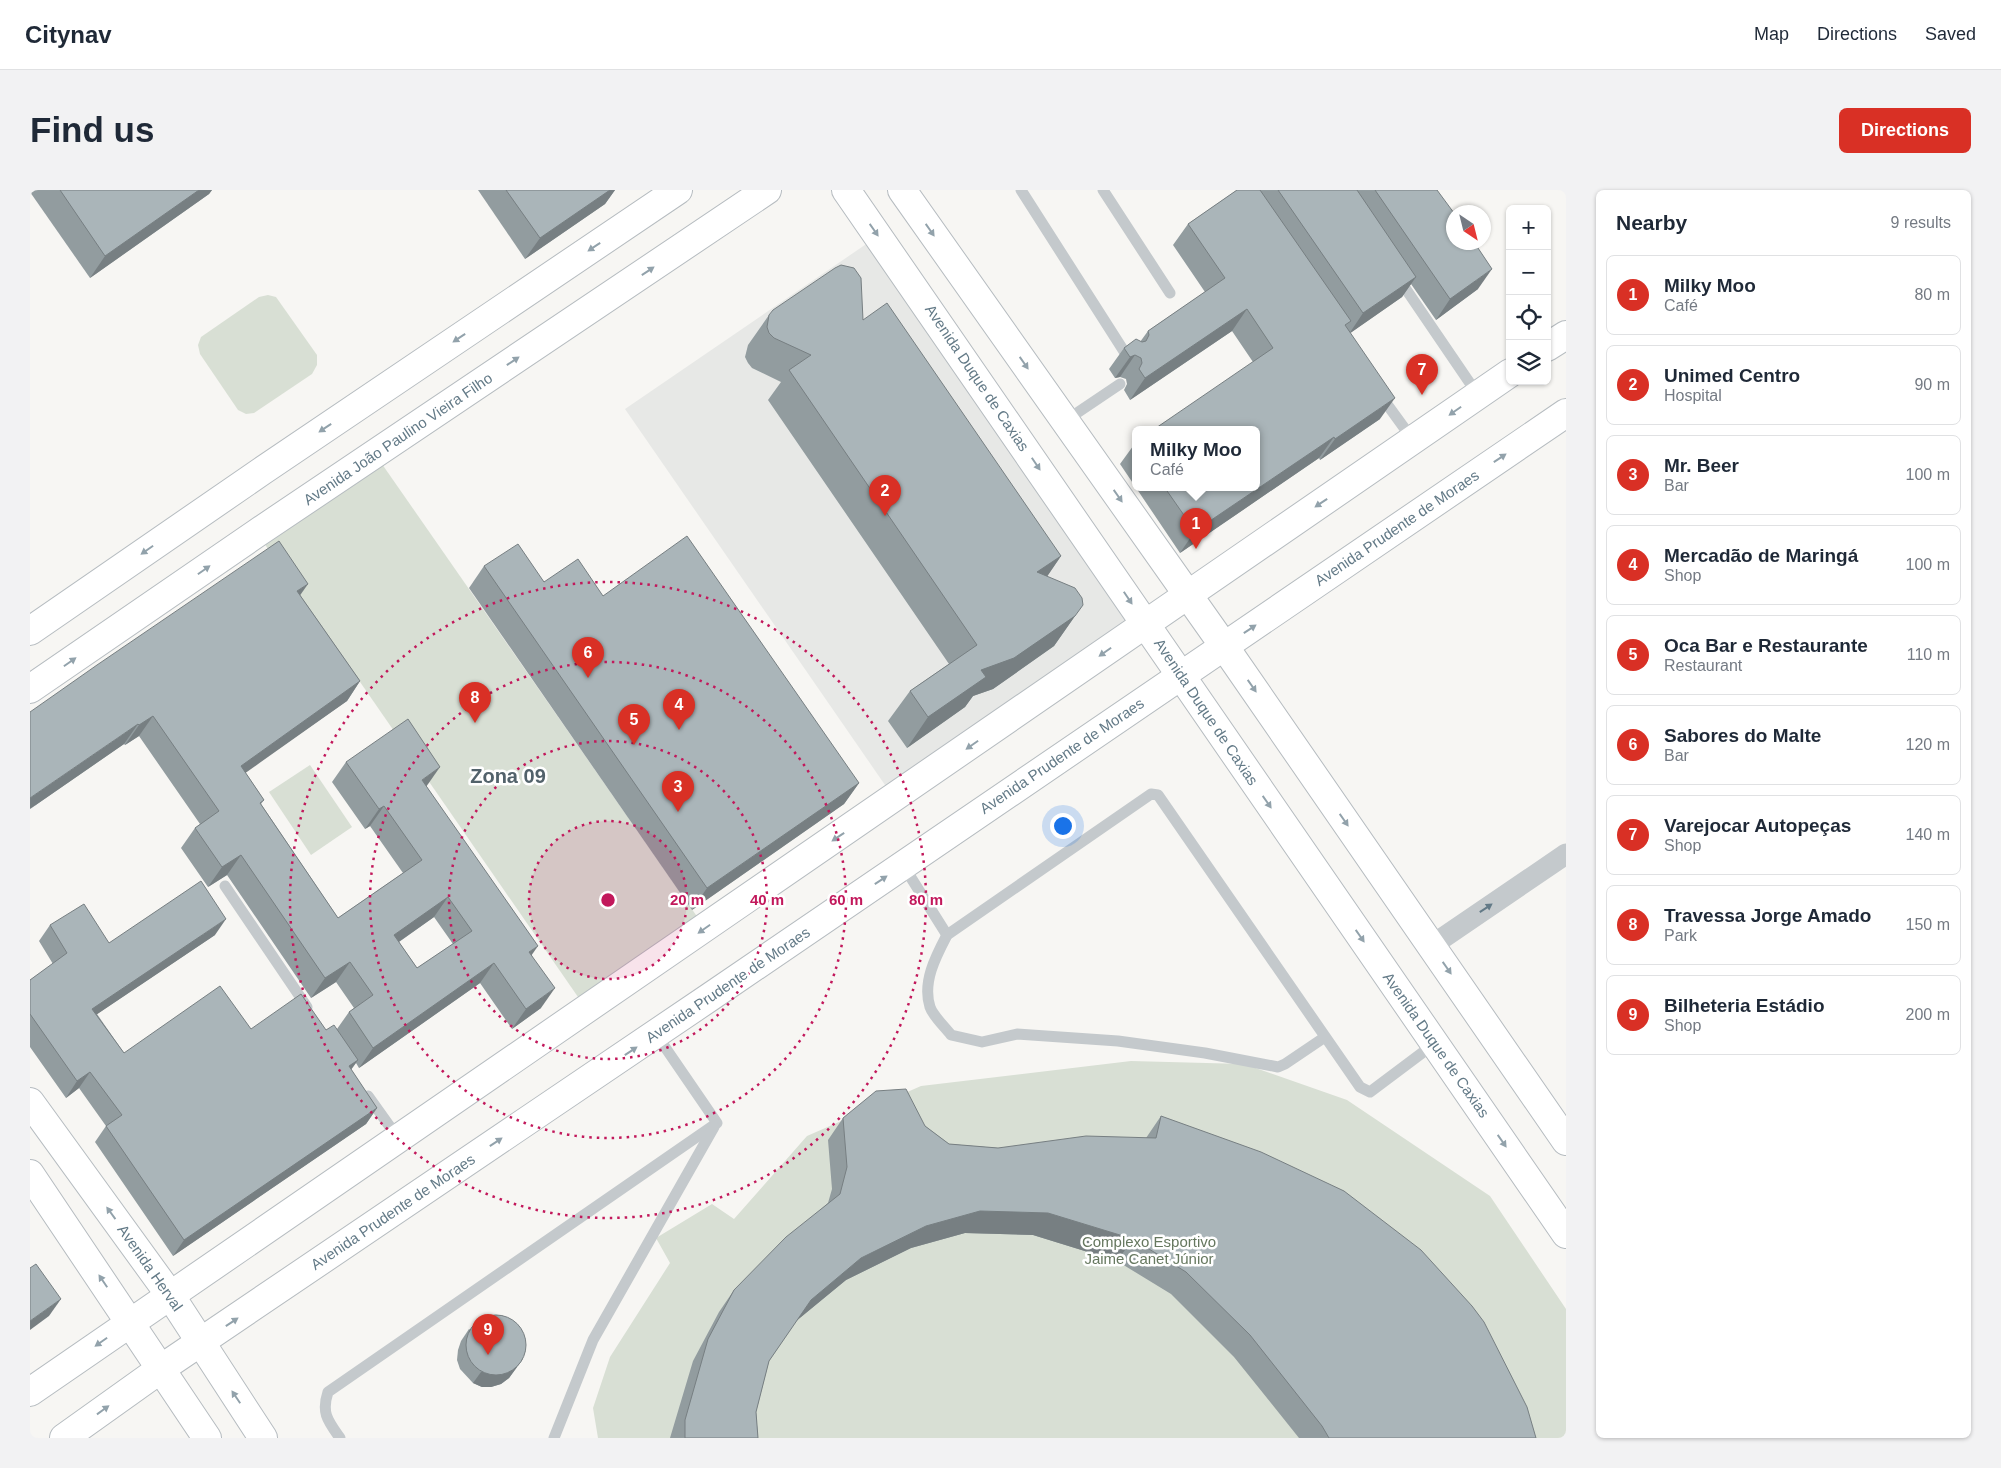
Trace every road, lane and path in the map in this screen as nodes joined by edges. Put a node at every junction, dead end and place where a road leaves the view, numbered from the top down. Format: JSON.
{"nodes":[{"id":1,"x":678,"y":190,"type":"edge"},
{"id":2,"x":768,"y":190,"type":"edge"},
{"id":3,"x":846,"y":190,"type":"edge"},
{"id":4,"x":902,"y":190,"type":"edge"},
{"id":5,"x":1021,"y":190,"type":"edge"},
{"id":6,"x":1103,"y":190,"type":"edge"},
{"id":7,"x":1394,"y":272,"type":"edge"},
{"id":8,"x":1170,"y":293,"type":"dead end"},
{"id":9,"x":1566,"y":334,"type":"edge"},
{"id":10,"x":1551,"y":345,"type":"edge"},
{"id":11,"x":1127,"y":356,"type":"edge"},
{"id":12,"x":1506,"y":376,"type":"edge"},
{"id":13,"x":1120,"y":384,"type":"dead end"},
{"id":14,"x":1373,"y":384,"type":"edge"},
{"id":15,"x":1478,"y":395,"type":"junction"},
{"id":16,"x":1566,"y":413,"type":"edge"},
{"id":17,"x":1065,"y":421,"type":"junction"},
{"id":18,"x":1412,"y":440,"type":"junction"},
{"id":19,"x":1188,"y":595,"type":"junction"},
{"id":20,"x":1146,"y":624,"type":"junction"},
{"id":21,"x":30,"y":631,"type":"edge"},
{"id":22,"x":1224,"y":646,"type":"junction"},
{"id":23,"x":1180,"y":675,"type":"junction"},
{"id":24,"x":30,"y":690,"type":"edge"},
{"id":25,"x":1566,"y":854,"type":"edge"},
{"id":26,"x":903,"y":865,"type":"junction"},
{"id":27,"x":225,"y":886,"type":"edge"},
{"id":28,"x":947,"y":935,"type":"junction"},
{"id":29,"x":1431,"y":946,"type":"junction"},
{"id":30,"x":313,"y":1015,"type":"edge"},
{"id":31,"x":656,"y":1034,"type":"junction"},
{"id":32,"x":1325,"y":1037,"type":"junction"},
{"id":33,"x":1434,"y":1044,"type":"junction"},
{"id":34,"x":362,"y":1087,"type":"edge"},
{"id":35,"x":30,"y":1102,"type":"edge"},
{"id":36,"x":716,"y":1123,"type":"junction"},
{"id":37,"x":399,"y":1140,"type":"junction"},
{"id":38,"x":1566,"y":1141,"type":"edge"},
{"id":39,"x":30,"y":1174,"type":"edge"},
{"id":40,"x":1566,"y":1234,"type":"edge"},
{"id":41,"x":170,"y":1295,"type":"junction"},
{"id":42,"x":131,"y":1321,"type":"junction"},
{"id":43,"x":200,"y":1343,"type":"junction"},
{"id":44,"x":162,"y":1368,"type":"junction"},
{"id":45,"x":30,"y":1392,"type":"edge"},
{"id":46,"x":64,"y":1438,"type":"edge"},
{"id":47,"x":207,"y":1438,"type":"edge"},
{"id":48,"x":264,"y":1438,"type":"edge"},
{"id":49,"x":340,"y":1438,"type":"edge"},
{"id":50,"x":554,"y":1438,"type":"edge"}],
"edges":[{"from":1,"to":21,"type":"main road","one_way":true},
{"from":24,"to":2,"type":"main road","name":"Avenida João Paulino Vieira Filho","one_way":true},
{"from":3,"to":20,"type":"main road","name":"Avenida Duque de Caxias","one_way":true},
{"from":4,"to":17,"type":"main road","one_way":true},
{"from":5,"to":11,"type":"lane"},
{"from":6,"to":8,"type":"lane"},
{"from":7,"to":15,"type":"lane"},
{"from":9,"to":10,"type":"main road"},
{"from":12,"to":15,"type":"main road"},
{"from":13,"to":17,"type":"lane"},
{"from":14,"to":18,"type":"lane"},
{"from":15,"to":18,"type":"main road","one_way":true},
{"from":22,"to":16,"type":"main road","name":"Avenida Prudente de Moraes","one_way":true},
{"from":17,"to":19,"type":"main road","one_way":true},
{"from":18,"to":19,"type":"main road","one_way":true},
{"from":19,"to":20,"type":"main road"},
{"from":19,"to":22,"type":"main road"},
{"from":20,"to":23,"type":"main road","name":"Avenida Duque de Caxias"},
{"from":20,"to":37,"type":"main road","one_way":true},
{"from":22,"to":23,"type":"main road","name":"Avenida Prudente de Moraes"},
{"from":22,"to":29,"type":"main road","one_way":true},
{"from":23,"to":26,"type":"main road","name":"Avenida Prudente de Moraes"},
{"from":23,"to":33,"type":"main road","name":"Avenida Duque de Caxias","one_way":true},
{"from":29,"to":25,"type":"street","one_way":true},
{"from":26,"to":28,"type":"lane"},
{"from":31,"to":26,"type":"main road","name":"Avenida Prudente de Moraes","one_way":true},
{"from":27,"to":30,"type":"lane"},
{"from":28,"to":32,"type":"lane"},
{"from":28,"to":32,"type":"lane"},
{"from":29,"to":38,"type":"main road","one_way":true},
{"from":31,"to":36,"type":"lane"},
{"from":43,"to":31,"type":"main road","name":"Avenida Prudente de Moraes","one_way":true},
{"from":32,"to":33,"type":"lane"},
{"from":33,"to":40,"type":"main road","name":"Avenida Duque de Caxias","one_way":true},
{"from":34,"to":37,"type":"lane"},
{"from":41,"to":35,"type":"main road","name":"Avenida Herval","one_way":true},
{"from":36,"to":49,"type":"lane"},
{"from":36,"to":50,"type":"lane"},
{"from":37,"to":41,"type":"main road"},
{"from":42,"to":39,"type":"main road","one_way":true},
{"from":41,"to":42,"type":"main road"},
{"from":41,"to":43,"type":"main road","name":"Avenida Herval"},
{"from":42,"to":44,"type":"main road"},
{"from":42,"to":45,"type":"main road","one_way":true},
{"from":43,"to":44,"type":"main road","name":"Avenida Prudente de Moraes"},
{"from":48,"to":43,"type":"main road","name":"Avenida Herval","one_way":true},
{"from":46,"to":44,"type":"main road","name":"Avenida Prudente de Moraes","one_way":true},
{"from":44,"to":47,"type":"main road"}]}
